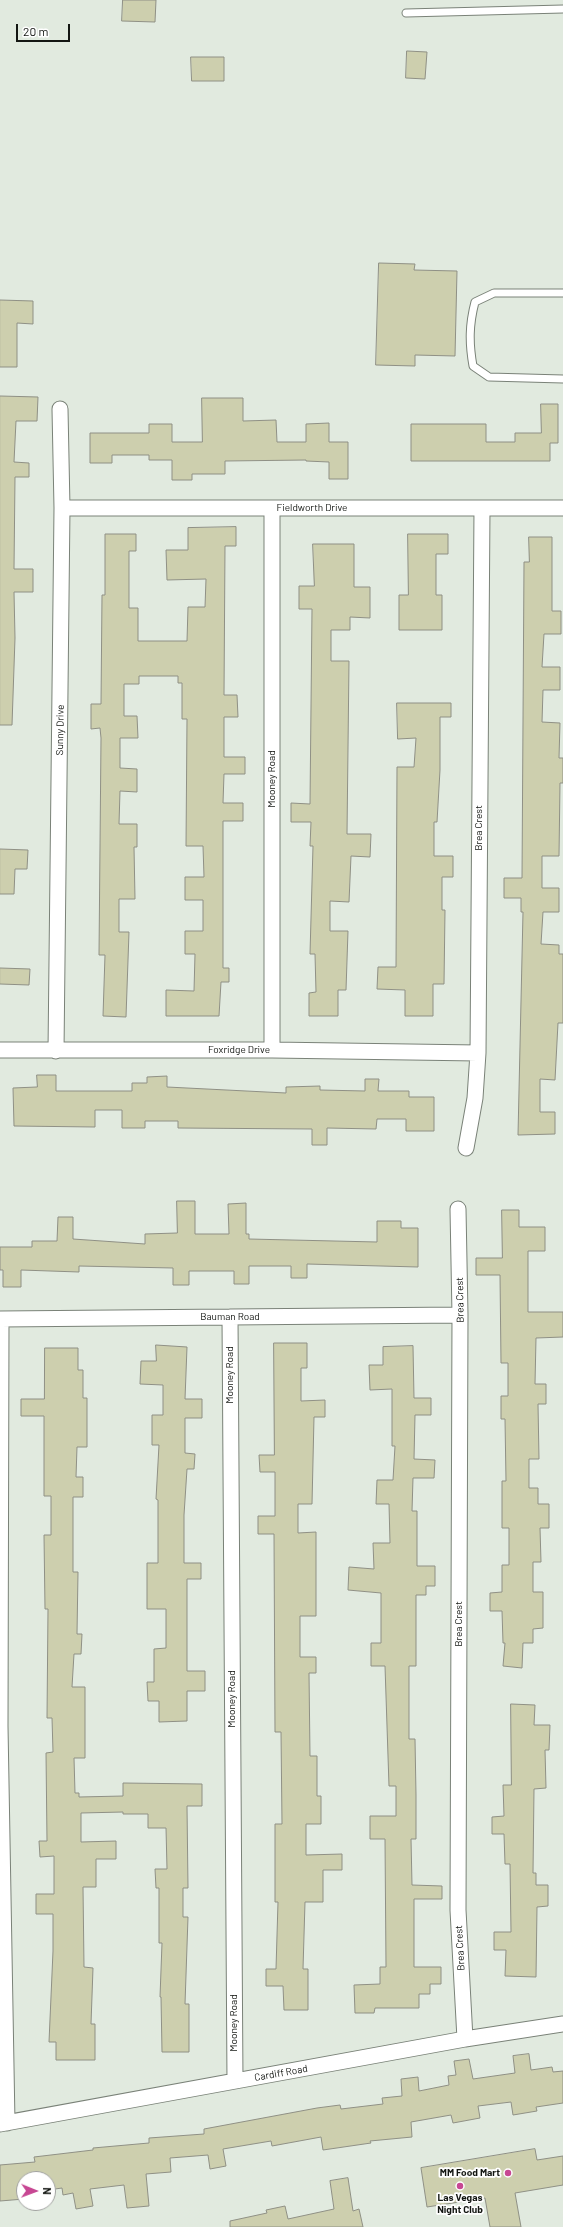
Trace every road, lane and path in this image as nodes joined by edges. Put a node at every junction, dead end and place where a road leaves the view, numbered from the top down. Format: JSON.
{"nodes":[{"id":1,"x":563,"y":9,"type":"edge"},
{"id":2,"x":406,"y":12,"type":"dead end"},
{"id":3,"x":563,"y":292,"type":"edge"},
{"id":4,"x":563,"y":379,"type":"edge"},
{"id":5,"x":60,"y":409,"type":"dead end"},
{"id":6,"x":62,"y":508,"type":"junction"},
{"id":7,"x":272,"y":508,"type":"junction"},
{"id":8,"x":482,"y":508,"type":"junction"},
{"id":9,"x":563,"y":508,"type":"edge"},
{"id":10,"x":0,"y":1050,"type":"edge"},
{"id":11,"x":272,"y":1050,"type":"junction"},
{"id":12,"x":56,"y":1051,"type":"junction"},
{"id":13,"x":478,"y":1053,"type":"junction"},
{"id":14,"x":466,"y":1148,"type":"dead end"},
{"id":15,"x":458,"y":1209,"type":"dead end"},
{"id":16,"x":460,"y":1315,"type":"junction"},
{"id":17,"x":230,"y":1317,"type":"junction"},
{"id":18,"x":0,"y":1319,"type":"edge"},
{"id":19,"x":563,"y":2024,"type":"edge"},
{"id":20,"x":465,"y":2039,"type":"junction"},
{"id":21,"x":235,"y":2081,"type":"junction"},
{"id":22,"x":3,"y":2123,"type":"edge"}],
"edges":[{"from":1,"to":2,"type":"lane"},
{"from":3,"to":4,"type":"lane"},
{"from":5,"to":6,"type":"street","name":"Sunny Drive"},
{"from":6,"to":7,"type":"street","name":"Fieldworth Drive"},
{"from":6,"to":12,"type":"street","name":"Sunny Drive"},
{"from":7,"to":8,"type":"street","name":"Fieldworth Drive"},
{"from":7,"to":11,"type":"street","name":"Mooney Road"},
{"from":8,"to":9,"type":"street","name":"Fieldworth Drive"},
{"from":8,"to":13,"type":"street","name":"Brea Crest"},
{"from":10,"to":12,"type":"street","name":"Foxridge Drive"},
{"from":11,"to":12,"type":"street","name":"Foxridge Drive"},
{"from":11,"to":13,"type":"street","name":"Foxridge Drive"},
{"from":13,"to":14,"type":"street","name":"Brea Crest"},
{"from":15,"to":16,"type":"street","name":"Brea Crest"},
{"from":16,"to":17,"type":"street","name":"Bauman Road"},
{"from":16,"to":20,"type":"street","name":"Brea Crest"},
{"from":17,"to":18,"type":"street","name":"Bauman Road"},
{"from":17,"to":21,"type":"street","name":"Mooney Road"},
{"from":18,"to":22,"type":"street"},
{"from":19,"to":20,"type":"street","name":"Cardiff Road"},
{"from":20,"to":21,"type":"street","name":"Cardiff Road"},
{"from":21,"to":22,"type":"street","name":"Cardiff Road"}]}
